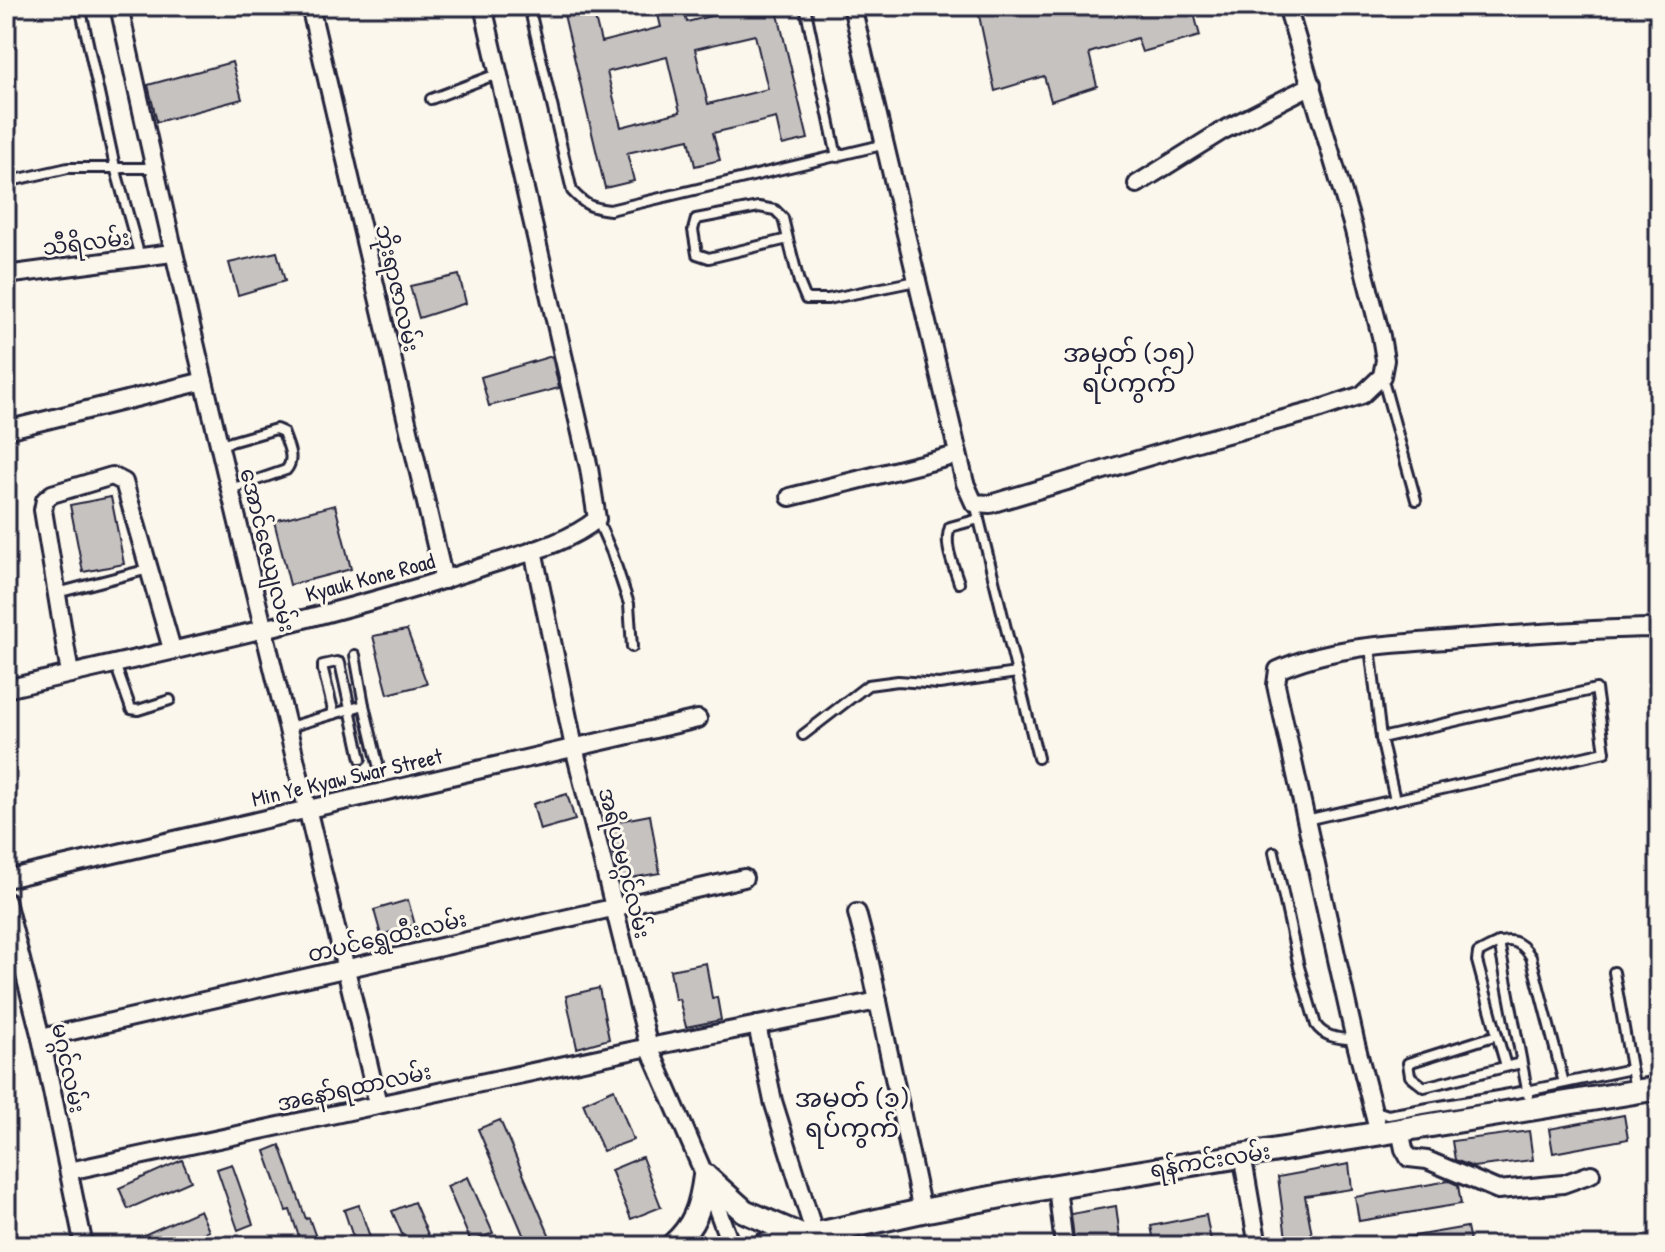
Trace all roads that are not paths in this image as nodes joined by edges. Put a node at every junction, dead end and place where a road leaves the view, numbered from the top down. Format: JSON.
{"nodes":[{"id":1,"x":80,"y":6,"type":"edge"},
{"id":2,"x":119,"y":6,"type":"edge"},
{"id":3,"x":310,"y":6,"type":"edge"},
{"id":4,"x":483,"y":6,"type":"edge"},
{"id":5,"x":529,"y":6,"type":"edge"},
{"id":6,"x":805,"y":6,"type":"edge"},
{"id":7,"x":852,"y":6,"type":"edge"},
{"id":8,"x":1287,"y":6,"type":"edge"},
{"id":9,"x":497,"y":74,"type":"junction"},
{"id":10,"x":1312,"y":85,"type":"junction"},
{"id":11,"x":431,"y":99,"type":"dead end"},
{"id":12,"x":886,"y":144,"type":"junction"},
{"id":13,"x":837,"y":157,"type":"junction"},
{"id":14,"x":115,"y":167,"type":"junction"},
{"id":15,"x":154,"y":168,"type":"junction"},
{"id":16,"x":6,"y":182,"type":"edge"},
{"id":17,"x":1137,"y":184,"type":"dead end"},
{"id":18,"x":788,"y":239,"type":"junction"},
{"id":19,"x":172,"y":253,"type":"junction"},
{"id":20,"x":140,"y":257,"type":"junction"},
{"id":21,"x":6,"y":275,"type":"edge"},
{"id":22,"x":916,"y":281,"type":"junction"},
{"id":23,"x":1382,"y":376,"type":"junction"},
{"id":24,"x":204,"y":381,"type":"junction"},
{"id":25,"x":6,"y":430,"type":"edge"},
{"id":26,"x":220,"y":445,"type":"junction"},
{"id":27,"x":957,"y":455,"type":"junction"},
{"id":28,"x":231,"y":489,"type":"junction"},
{"id":29,"x":790,"y":497,"type":"dead end"},
{"id":30,"x":1416,"y":500,"type":"dead end"},
{"id":31,"x":976,"y":511,"type":"junction"},
{"id":32,"x":597,"y":519,"type":"junction"},
{"id":33,"x":533,"y":550,"type":"junction"},
{"id":34,"x":149,"y":569,"type":"junction"},
{"id":35,"x":444,"y":580,"type":"junction"},
{"id":36,"x":959,"y":583,"type":"dead end"},
{"id":37,"x":57,"y":593,"type":"junction"},
{"id":38,"x":265,"y":627,"type":"junction"},
{"id":39,"x":1659,"y":633,"type":"edge"},
{"id":40,"x":1370,"y":646,"type":"junction"},
{"id":41,"x":632,"y":647,"type":"dead end"},
{"id":42,"x":172,"y":649,"type":"junction"},
{"id":43,"x":355,"y":655,"type":"dead end"},
{"id":44,"x":115,"y":664,"type":"junction"},
{"id":45,"x":1017,"y":673,"type":"junction"},
{"id":46,"x":70,"y":674,"type":"junction"},
{"id":47,"x":6,"y":689,"type":"edge"},
{"id":48,"x":170,"y":700,"type":"dead end"},
{"id":49,"x":364,"y":705,"type":"junction"},
{"id":50,"x":348,"y":710,"type":"junction"},
{"id":51,"x":334,"y":714,"type":"junction"},
{"id":52,"x":698,"y":719,"type":"dead end"},
{"id":53,"x":289,"y":727,"type":"junction"},
{"id":54,"x":803,"y":735,"type":"dead end"},
{"id":55,"x":1381,"y":738,"type":"junction"},
{"id":56,"x":574,"y":747,"type":"junction"},
{"id":57,"x":1038,"y":758,"type":"dead end"},
{"id":58,"x":361,"y":759,"type":"dead end"},
{"id":59,"x":378,"y":764,"type":"dead end"},
{"id":60,"x":1395,"y":800,"type":"junction"},
{"id":61,"x":309,"y":808,"type":"junction"},
{"id":62,"x":1306,"y":820,"type":"junction"},
{"id":63,"x":1274,"y":852,"type":"dead end"},
{"id":64,"x":744,"y":878,"type":"dead end"},
{"id":65,"x":6,"y":879,"type":"edge"},
{"id":66,"x":6,"y":901,"type":"edge"},
{"id":67,"x":613,"y":906,"type":"junction"},
{"id":68,"x":857,"y":913,"type":"dead end"},
{"id":69,"x":1499,"y":942,"type":"junction"},
{"id":70,"x":346,"y":969,"type":"junction"},
{"id":71,"x":1614,"y":972,"type":"dead end"},
{"id":72,"x":878,"y":1001,"type":"junction"},
{"id":73,"x":757,"y":1025,"type":"junction"},
{"id":74,"x":1497,"y":1035,"type":"junction"},
{"id":75,"x":41,"y":1038,"type":"junction"},
{"id":76,"x":1355,"y":1040,"type":"junction"},
{"id":77,"x":649,"y":1047,"type":"junction"},
{"id":78,"x":1521,"y":1063,"type":"junction"},
{"id":79,"x":1506,"y":1066,"type":"junction"},
{"id":80,"x":1633,"y":1080,"type":"junction"},
{"id":81,"x":1564,"y":1083,"type":"junction"},
{"id":82,"x":1659,"y":1088,"type":"edge"},
{"id":83,"x":1529,"y":1100,"type":"junction"},
{"id":84,"x":378,"y":1104,"type":"junction"},
{"id":85,"x":1373,"y":1109,"type":"junction"},
{"id":86,"x":1390,"y":1132,"type":"junction"},
{"id":87,"x":1242,"y":1154,"type":"junction"},
{"id":88,"x":69,"y":1171,"type":"junction"},
{"id":89,"x":1591,"y":1174,"type":"dead end"},
{"id":90,"x":705,"y":1176,"type":"junction"},
{"id":91,"x":1057,"y":1186,"type":"junction"},
{"id":92,"x":922,"y":1211,"type":"junction"},
{"id":93,"x":804,"y":1240,"type":"edge"},
{"id":94,"x":84,"y":1246,"type":"edge"},
{"id":95,"x":672,"y":1246,"type":"edge"},
{"id":96,"x":731,"y":1246,"type":"edge"},
{"id":97,"x":763,"y":1246,"type":"edge"},
{"id":98,"x":1064,"y":1246,"type":"edge"},
{"id":99,"x":1258,"y":1246,"type":"edge"}],
"edges":[{"from":1,"to":14,"type":"lane"},
{"from":2,"to":15,"type":"street","name":"အောင်ဇေယျလမ်း"},
{"from":3,"to":35,"type":"street","name":"ဘိုးရာဇာလမ်း"},
{"from":4,"to":9,"type":"street"},
{"from":5,"to":13,"type":"lane"},
{"from":6,"to":13,"type":"lane"},
{"from":7,"to":12,"type":"street"},
{"from":8,"to":10,"type":"street"},
{"from":9,"to":11,"type":"lane"},
{"from":9,"to":32,"type":"street"},
{"from":10,"to":17,"type":"street"},
{"from":10,"to":23,"type":"street"},
{"from":12,"to":13,"type":"lane"},
{"from":12,"to":22,"type":"street"},
{"from":14,"to":15,"type":"lane"},
{"from":14,"to":16,"type":"lane"},
{"from":14,"to":20,"type":"lane"},
{"from":15,"to":19,"type":"street","name":"အောင်ဇေယျလမ်း"},
{"from":18,"to":18,"type":"lane"},
{"from":18,"to":22,"type":"lane"},
{"from":19,"to":20,"type":"street","name":"သီရိလမ်း"},
{"from":19,"to":24,"type":"street","name":"အောင်ဇေယျလမ်း"},
{"from":20,"to":21,"type":"street","name":"သီရိလမ်း"},
{"from":22,"to":27,"type":"street"},
{"from":23,"to":30,"type":"lane"},
{"from":23,"to":31,"type":"street"},
{"from":24,"to":25,"type":"street"},
{"from":24,"to":26,"type":"street","name":"အောင်ဇေယျလမ်း"},
{"from":26,"to":28,"type":"street","name":"အောင်ဇေယျလမ်း"},
{"from":26,"to":28,"type":"lane"},
{"from":27,"to":29,"type":"street"},
{"from":27,"to":31,"type":"street"},
{"from":28,"to":38,"type":"street","name":"အောင်ဇေယျလမ်း"},
{"from":31,"to":36,"type":"lane"},
{"from":31,"to":45,"type":"lane"},
{"from":32,"to":33,"type":"street","name":"Kyauk Kone Road"},
{"from":32,"to":41,"type":"lane"},
{"from":33,"to":35,"type":"street","name":"Kyauk Kone Road"},
{"from":33,"to":56,"type":"street","name":"အရိယမဂ္ဂင်လမ်း"},
{"from":34,"to":37,"type":"lane"},
{"from":34,"to":37,"type":"street"},
{"from":34,"to":42,"type":"street"},
{"from":35,"to":38,"type":"street","name":"Kyauk Kone Road"},
{"from":37,"to":46,"type":"street"},
{"from":38,"to":42,"type":"street","name":"Kyauk Kone Road"},
{"from":38,"to":53,"type":"street","name":"အောင်ဇေယျလမ်း"},
{"from":39,"to":40,"type":"street"},
{"from":40,"to":55,"type":"lane"},
{"from":40,"to":62,"type":"street"},
{"from":42,"to":44,"type":"street","name":"Kyauk Kone Road"},
{"from":43,"to":49,"type":"lane"},
{"from":44,"to":46,"type":"street","name":"Kyauk Kone Road"},
{"from":44,"to":48,"type":"lane"},
{"from":45,"to":54,"type":"lane"},
{"from":45,"to":57,"type":"lane"},
{"from":46,"to":47,"type":"street","name":"Kyauk Kone Road"},
{"from":49,"to":50,"type":"lane"},
{"from":49,"to":59,"type":"lane"},
{"from":50,"to":51,"type":"lane"},
{"from":50,"to":51,"type":"lane"},
{"from":50,"to":58,"type":"lane"},
{"from":51,"to":53,"type":"lane"},
{"from":52,"to":56,"type":"street","name":"Min Ye Kyaw Swar Street"},
{"from":53,"to":61,"type":"street","name":"အောင်ဇေယျလမ်း"},
{"from":55,"to":60,"type":"lane"},
{"from":55,"to":60,"type":"lane"},
{"from":56,"to":61,"type":"street","name":"Min Ye Kyaw Swar Street"},
{"from":56,"to":67,"type":"street","name":"အရိယမဂ္ဂင်လမ်း"},
{"from":60,"to":62,"type":"lane"},
{"from":61,"to":65,"type":"street","name":"Min Ye Kyaw Swar Street"},
{"from":61,"to":70,"type":"street","name":"အောင်ဇေယျလမ်း"},
{"from":62,"to":76,"type":"street"},
{"from":63,"to":76,"type":"lane"},
{"from":64,"to":67,"type":"street","name":"တပင်ရွှေထီးလမ်း"},
{"from":66,"to":75,"type":"street","name":"မဂ္ဂင်လမ်း"},
{"from":67,"to":70,"type":"street","name":"တပင်ရွှေထီးလမ်း"},
{"from":67,"to":77,"type":"street","name":"အရိယမဂ္ဂင်လမ်း"},
{"from":68,"to":72,"type":"street"},
{"from":69,"to":74,"type":"lane"},
{"from":69,"to":78,"type":"lane"},
{"from":69,"to":81,"type":"lane"},
{"from":70,"to":75,"type":"street","name":"တပင်ရွှေထီးလမ်း"},
{"from":70,"to":84,"type":"street","name":"အောင်ဇေယျလမ်း"},
{"from":71,"to":80,"type":"lane"},
{"from":72,"to":73,"type":"street","name":"အနော်ရထာလမ်း"},
{"from":72,"to":92,"type":"street"},
{"from":73,"to":77,"type":"street","name":"အနော်ရထာလမ်း"},
{"from":73,"to":93,"type":"street"},
{"from":74,"to":79,"type":"lane"},
{"from":74,"to":79,"type":"lane"},
{"from":75,"to":88,"type":"street","name":"မဂ္ဂင်လမ်း"},
{"from":76,"to":85,"type":"street"},
{"from":77,"to":84,"type":"street","name":"အနော်ရထာလမ်း"},
{"from":77,"to":90,"type":"street","name":"အရိယမဂ္ဂင်လမ်း"},
{"from":78,"to":79,"type":"lane"},
{"from":78,"to":83,"type":"lane"},
{"from":80,"to":81,"type":"lane"},
{"from":80,"to":82,"type":"main road","name":"ရန်ကင်းလမ်း"},
{"from":80,"to":83,"type":"main road","name":"ရန်ကင်းလမ်း"},
{"from":81,"to":83,"type":"lane"},
{"from":83,"to":85,"type":"lane"},
{"from":83,"to":86,"type":"main road","name":"ရန်ကင်းလမ်း"},
{"from":84,"to":88,"type":"street","name":"အနော်ရထာလမ်း"},
{"from":85,"to":86,"type":"street"},
{"from":86,"to":87,"type":"main road","name":"ရန်ကင်းလမ်း"},
{"from":86,"to":89,"type":"street"},
{"from":87,"to":91,"type":"main road","name":"ရန်ကင်းလမ်း"},
{"from":87,"to":99,"type":"street"},
{"from":88,"to":94,"type":"street","name":"မဂ္ဂင်လမ်း"},
{"from":90,"to":93,"type":"main road"},
{"from":90,"to":95,"type":"main road"},
{"from":90,"to":96,"type":"street","name":"အရိယမဂ္ဂင်လမ်း"},
{"from":91,"to":92,"type":"main road","name":"ရန်ကင်းလမ်း"},
{"from":91,"to":98,"type":"street"},
{"from":92,"to":93,"type":"main road","name":"ရန်ကင်းလမ်း"},
{"from":93,"to":97,"type":"main road","name":"ရန်ကင်းလမ်း"}]}
